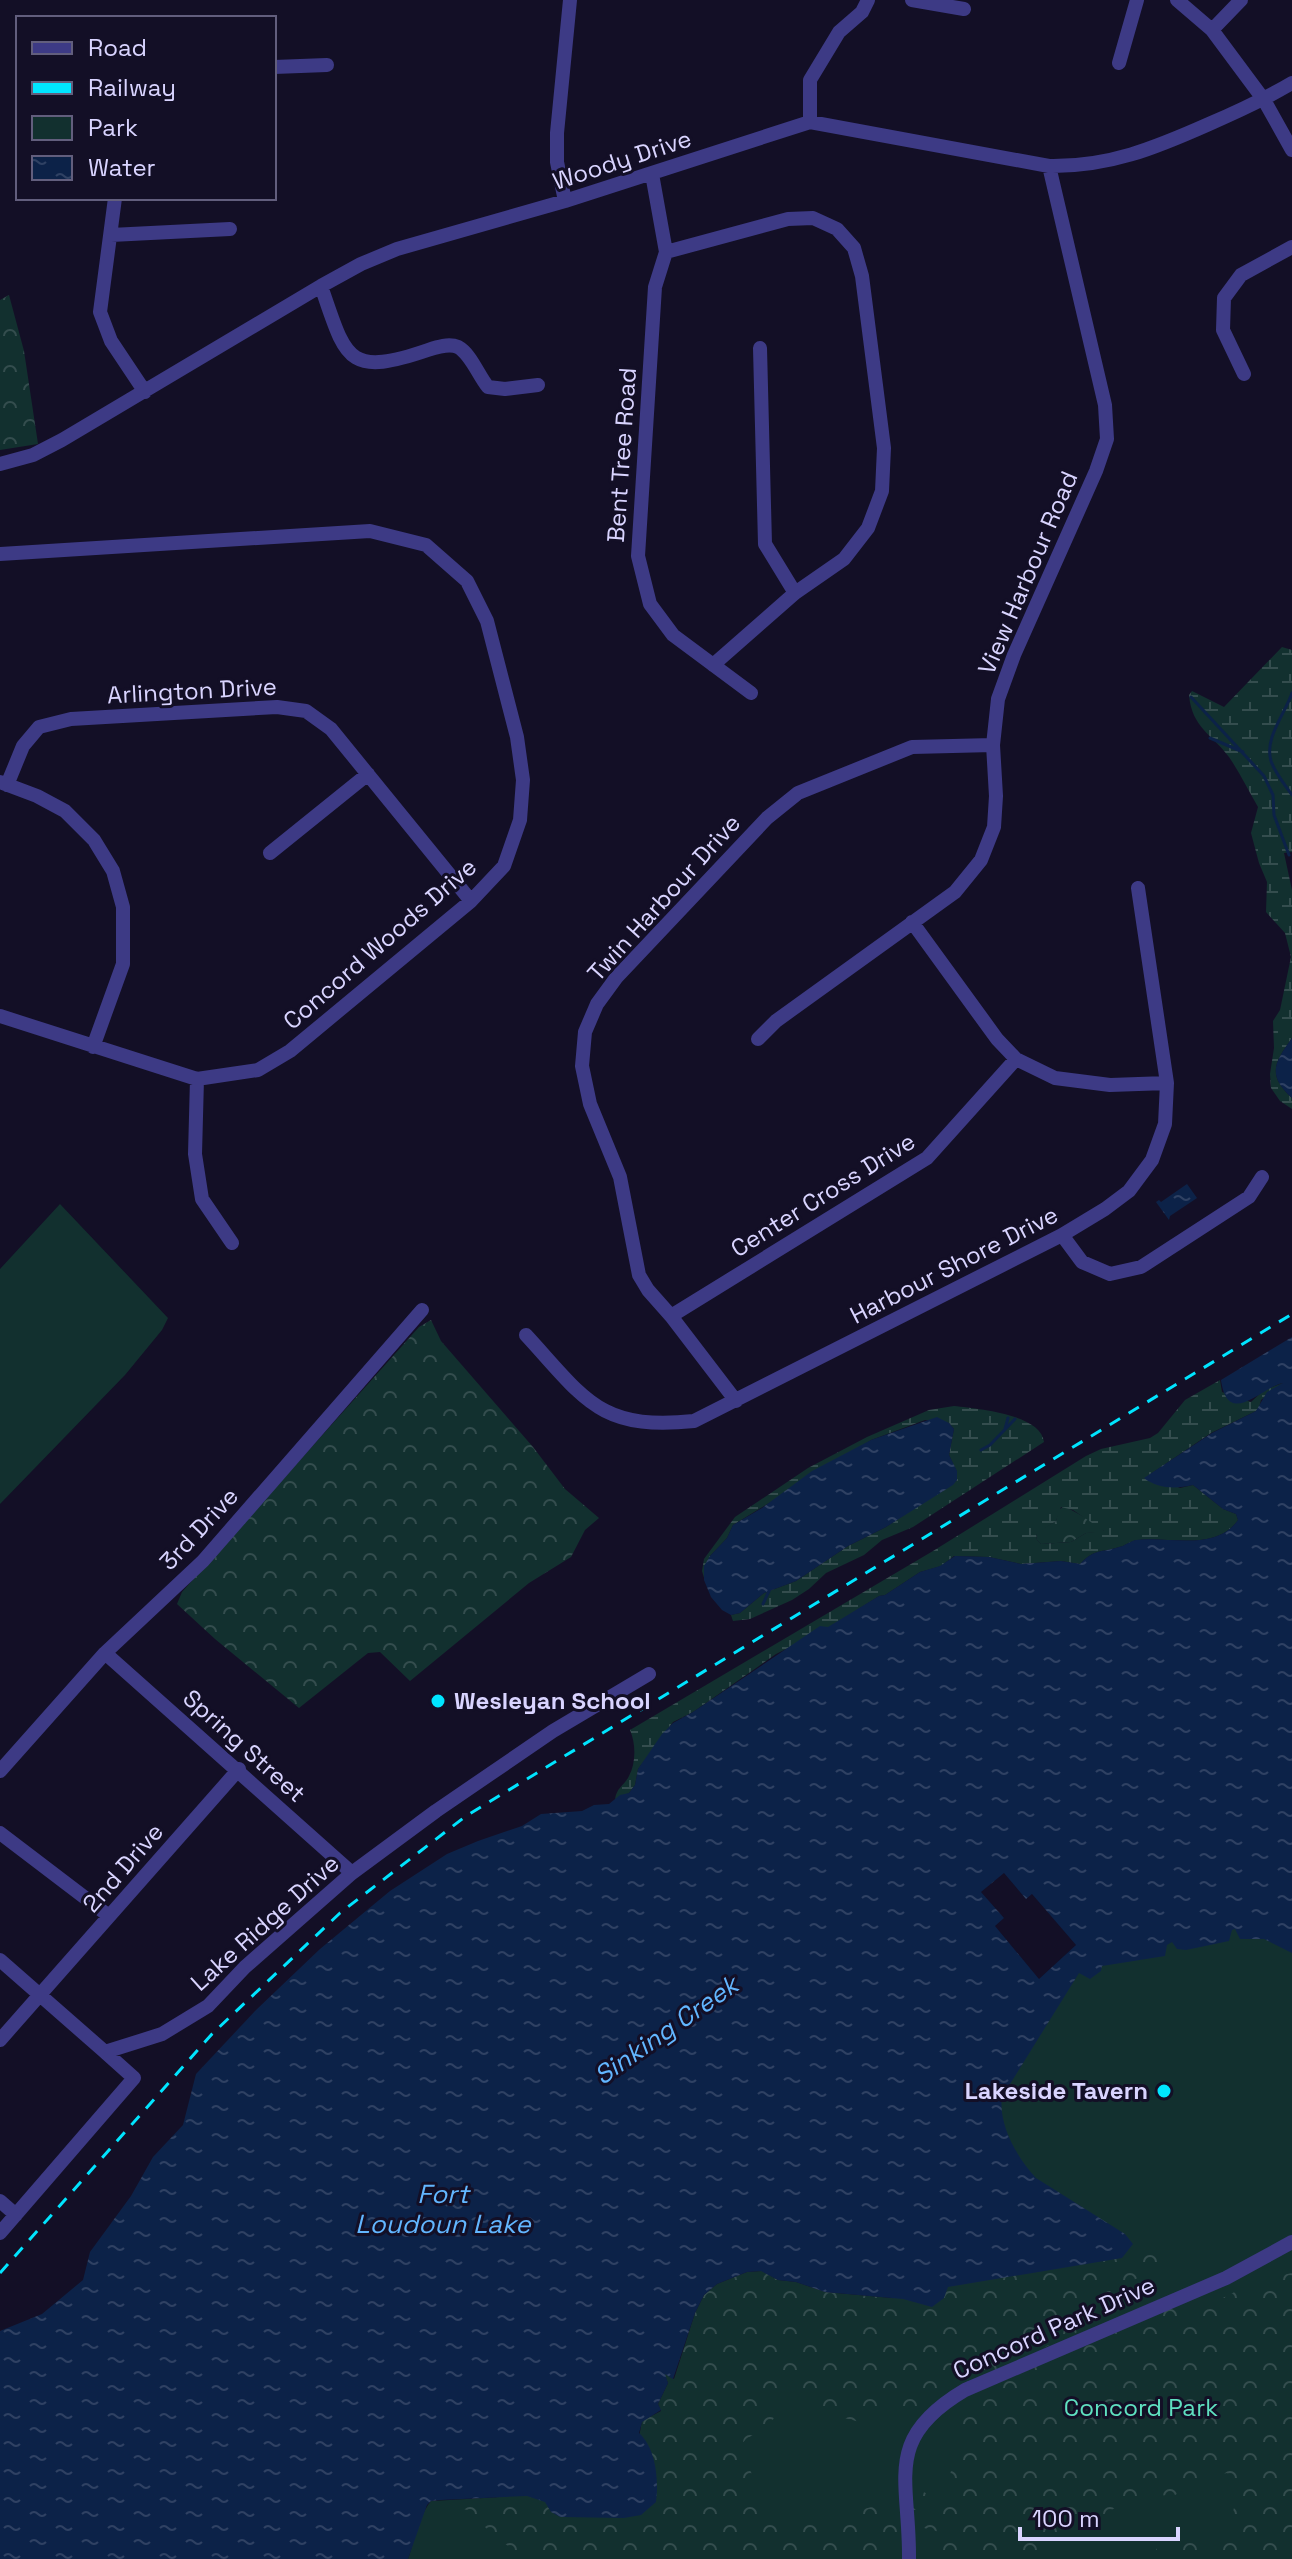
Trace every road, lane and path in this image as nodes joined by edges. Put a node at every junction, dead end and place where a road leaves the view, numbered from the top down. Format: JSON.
{"nodes":[{"id":1,"x":570,"y":0,"type":"edge"},
{"id":2,"x":868,"y":0,"type":"edge"},
{"id":3,"x":912,"y":0,"type":"edge"},
{"id":4,"x":1137,"y":0,"type":"edge"},
{"id":5,"x":1177,"y":0,"type":"edge"},
{"id":6,"x":1241,"y":0,"type":"edge"},
{"id":7,"x":964,"y":9,"type":"dead end"},
{"id":8,"x":1212,"y":30,"type":"junction"},
{"id":9,"x":1119,"y":63,"type":"dead end"},
{"id":10,"x":327,"y":65,"type":"dead end"},
{"id":11,"x":276,"y":67,"type":"edge"},
{"id":12,"x":1292,"y":83,"type":"edge"},
{"id":13,"x":1264,"y":100,"type":"junction"},
{"id":14,"x":810,"y":122,"type":"junction"},
{"id":15,"x":1292,"y":150,"type":"edge"},
{"id":16,"x":1049,"y":166,"type":"junction"},
{"id":17,"x":652,"y":174,"type":"junction"},
{"id":18,"x":115,"y":200,"type":"edge"},
{"id":19,"x":565,"y":201,"type":"junction"},
{"id":20,"x":230,"y":229,"type":"dead end"},
{"id":21,"x":111,"y":235,"type":"junction"},
{"id":22,"x":1292,"y":247,"type":"edge"},
{"id":23,"x":666,"y":252,"type":"junction"},
{"id":24,"x":321,"y":286,"type":"junction"},
{"id":25,"x":760,"y":348,"type":"dead end"},
{"id":26,"x":1244,"y":374,"type":"dead end"},
{"id":27,"x":538,"y":385,"type":"dead end"},
{"id":28,"x":145,"y":392,"type":"junction"},
{"id":29,"x":0,"y":464,"type":"edge"},
{"id":30,"x":0,"y":554,"type":"edge"},
{"id":31,"x":795,"y":593,"type":"junction"},
{"id":32,"x":713,"y":665,"type":"junction"},
{"id":33,"x":751,"y":693,"type":"dead end"},
{"id":34,"x":993,"y":745,"type":"junction"},
{"id":35,"x":368,"y":774,"type":"junction"},
{"id":36,"x":3,"y":784,"type":"edge"},
{"id":37,"x":270,"y":853,"type":"dead end"},
{"id":38,"x":1138,"y":888,"type":"dead end"},
{"id":39,"x":471,"y":901,"type":"junction"},
{"id":40,"x":912,"y":922,"type":"junction"},
{"id":41,"x":0,"y":1016,"type":"edge"},
{"id":42,"x":758,"y":1039,"type":"dead end"},
{"id":43,"x":93,"y":1047,"type":"junction"},
{"id":44,"x":1016,"y":1059,"type":"junction"},
{"id":45,"x":197,"y":1079,"type":"junction"},
{"id":46,"x":1167,"y":1083,"type":"junction"},
{"id":47,"x":1262,"y":1177,"type":"dead end"},
{"id":48,"x":1062,"y":1235,"type":"junction"},
{"id":49,"x":232,"y":1243,"type":"dead end"},
{"id":50,"x":422,"y":1310,"type":"dead end"},
{"id":51,"x":671,"y":1316,"type":"junction"},
{"id":52,"x":526,"y":1335,"type":"dead end"},
{"id":53,"x":736,"y":1401,"type":"junction"},
{"id":54,"x":105,"y":1653,"type":"junction"},
{"id":55,"x":649,"y":1674,"type":"dead end"},
{"id":56,"x":239,"y":1769,"type":"junction"},
{"id":57,"x":0,"y":1771,"type":"edge"},
{"id":58,"x":0,"y":1833,"type":"edge"},
{"id":59,"x":352,"y":1873,"type":"junction"},
{"id":60,"x":109,"y":1916,"type":"junction"},
{"id":61,"x":0,"y":1960,"type":"edge"},
{"id":62,"x":40,"y":1995,"type":"junction"},
{"id":63,"x":0,"y":2040,"type":"edge"},
{"id":64,"x":105,"y":2052,"type":"junction"},
{"id":65,"x":0,"y":2201,"type":"edge"},
{"id":66,"x":16,"y":2215,"type":"junction"},
{"id":67,"x":0,"y":2233,"type":"edge"},
{"id":68,"x":1292,"y":2242,"type":"edge"},
{"id":69,"x":909,"y":2559,"type":"edge"}],
"edges":[{"from":1,"to":19,"type":"street"},
{"from":2,"to":14,"type":"street"},
{"from":3,"to":7,"type":"street"},
{"from":4,"to":9,"type":"street"},
{"from":5,"to":8,"type":"street"},
{"from":6,"to":8,"type":"street"},
{"from":8,"to":13,"type":"street"},
{"from":10,"to":11,"type":"street"},
{"from":12,"to":13,"type":"street","name":"Woody Drive"},
{"from":13,"to":15,"type":"street"},
{"from":13,"to":16,"type":"street","name":"Woody Drive"},
{"from":14,"to":16,"type":"street","name":"Woody Drive"},
{"from":14,"to":17,"type":"street","name":"Woody Drive"},
{"from":16,"to":34,"type":"street","name":"View Harbour Road"},
{"from":17,"to":19,"type":"street","name":"Woody Drive"},
{"from":17,"to":23,"type":"street","name":"Bent Tree Road"},
{"from":18,"to":21,"type":"street"},
{"from":19,"to":24,"type":"street","name":"Woody Drive"},
{"from":20,"to":21,"type":"street"},
{"from":21,"to":28,"type":"street"},
{"from":22,"to":26,"type":"street"},
{"from":23,"to":31,"type":"street"},
{"from":23,"to":32,"type":"street","name":"Bent Tree Road"},
{"from":24,"to":27,"type":"street"},
{"from":24,"to":28,"type":"street","name":"Woody Drive"},
{"from":25,"to":31,"type":"street"},
{"from":28,"to":29,"type":"street","name":"Woody Drive"},
{"from":30,"to":39,"type":"street","name":"Concord Woods Drive"},
{"from":31,"to":32,"type":"street"},
{"from":32,"to":33,"type":"street","name":"Bent Tree Road"},
{"from":34,"to":40,"type":"street","name":"View Harbour Road"},
{"from":34,"to":51,"type":"street","name":"Twin Harbour Drive"},
{"from":35,"to":36,"type":"street","name":"Arlington Drive"},
{"from":35,"to":37,"type":"street"},
{"from":35,"to":39,"type":"street","name":"Arlington Drive"},
{"from":36,"to":43,"type":"street"},
{"from":38,"to":46,"type":"street","name":"Harbour Shore Drive"},
{"from":39,"to":45,"type":"street","name":"Concord Woods Drive"},
{"from":40,"to":42,"type":"street","name":"View Harbour Road"},
{"from":40,"to":44,"type":"street"},
{"from":41,"to":43,"type":"street","name":"Concord Woods Drive"},
{"from":43,"to":45,"type":"street","name":"Concord Woods Drive"},
{"from":44,"to":46,"type":"street"},
{"from":44,"to":51,"type":"street","name":"Center Cross Drive"},
{"from":45,"to":49,"type":"street"},
{"from":46,"to":48,"type":"street","name":"Harbour Shore Drive"},
{"from":47,"to":48,"type":"street"},
{"from":48,"to":53,"type":"street","name":"Harbour Shore Drive"},
{"from":50,"to":54,"type":"street","name":"3rd Drive"},
{"from":51,"to":53,"type":"street","name":"Twin Harbour Drive"},
{"from":52,"to":53,"type":"street","name":"Harbour Shore Drive"},
{"from":54,"to":56,"type":"street","name":"Spring Street"},
{"from":54,"to":57,"type":"street","name":"3rd Drive"},
{"from":55,"to":59,"type":"street","name":"Lake Ridge Drive"},
{"from":56,"to":59,"type":"street","name":"Spring Street"},
{"from":56,"to":60,"type":"street","name":"2nd Drive"},
{"from":58,"to":60,"type":"street"},
{"from":59,"to":64,"type":"street","name":"Lake Ridge Drive"},
{"from":60,"to":62,"type":"street","name":"2nd Drive"},
{"from":61,"to":62,"type":"street"},
{"from":62,"to":63,"type":"street","name":"2nd Drive"},
{"from":62,"to":64,"type":"street"},
{"from":64,"to":66,"type":"street"},
{"from":65,"to":66,"type":"street"},
{"from":66,"to":67,"type":"street"},
{"from":68,"to":69,"type":"street","name":"Concord Park Drive"}]}
